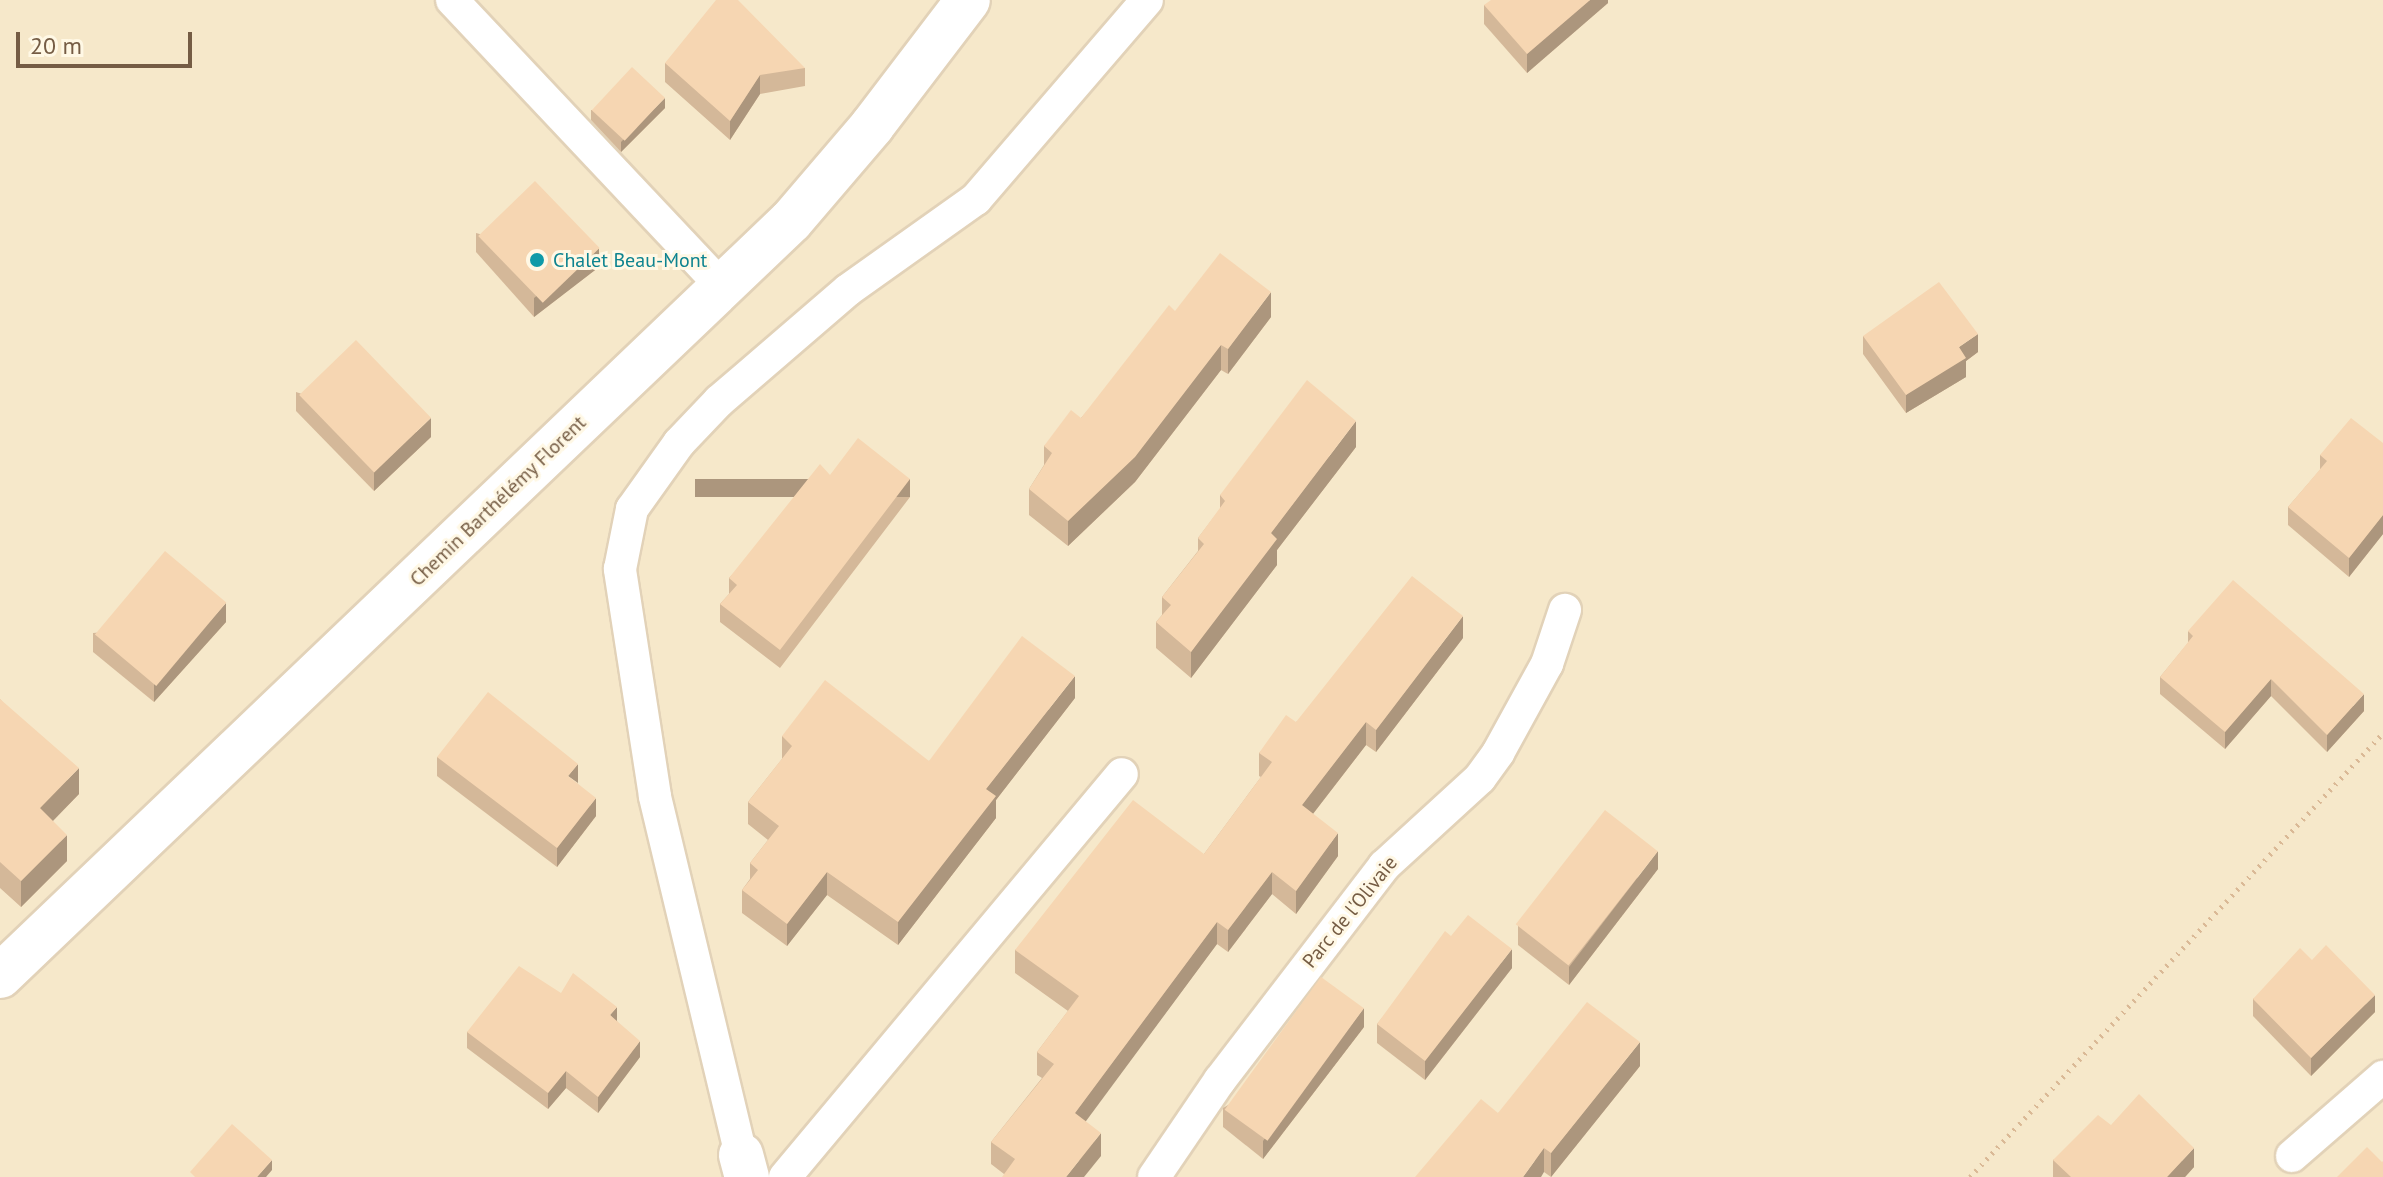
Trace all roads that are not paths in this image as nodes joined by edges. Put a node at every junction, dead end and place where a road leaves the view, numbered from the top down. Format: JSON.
{"nodes":[{"id":1,"x":452,"y":0,"type":"edge"},
{"id":2,"x":968,"y":0,"type":"edge"},
{"id":3,"x":1147,"y":0,"type":"edge"},
{"id":4,"x":722,"y":287,"type":"junction"},
{"id":5,"x":1565,"y":610,"type":"dead end"},
{"id":6,"x":1122,"y":774,"type":"dead end"},
{"id":7,"x":0,"y":976,"type":"edge"},
{"id":8,"x":2383,"y":1077,"type":"edge"},
{"id":9,"x":2292,"y":1156,"type":"dead end"},
{"id":10,"x":744,"y":1166,"type":"edge"},
{"id":11,"x":785,"y":1177,"type":"edge"},
{"id":12,"x":1154,"y":1177,"type":"edge"}],
"edges":[{"from":1,"to":4,"type":"lane"},
{"from":2,"to":4,"type":"street","name":"Chemin Barthélémy Florent"},
{"from":3,"to":10,"type":"lane"},
{"from":4,"to":7,"type":"street","name":"Chemin Barthélémy Florent"},
{"from":5,"to":12,"type":"lane","name":"Parc de l'Olivaie"},
{"from":6,"to":11,"type":"lane"},
{"from":8,"to":9,"type":"lane"}]}
